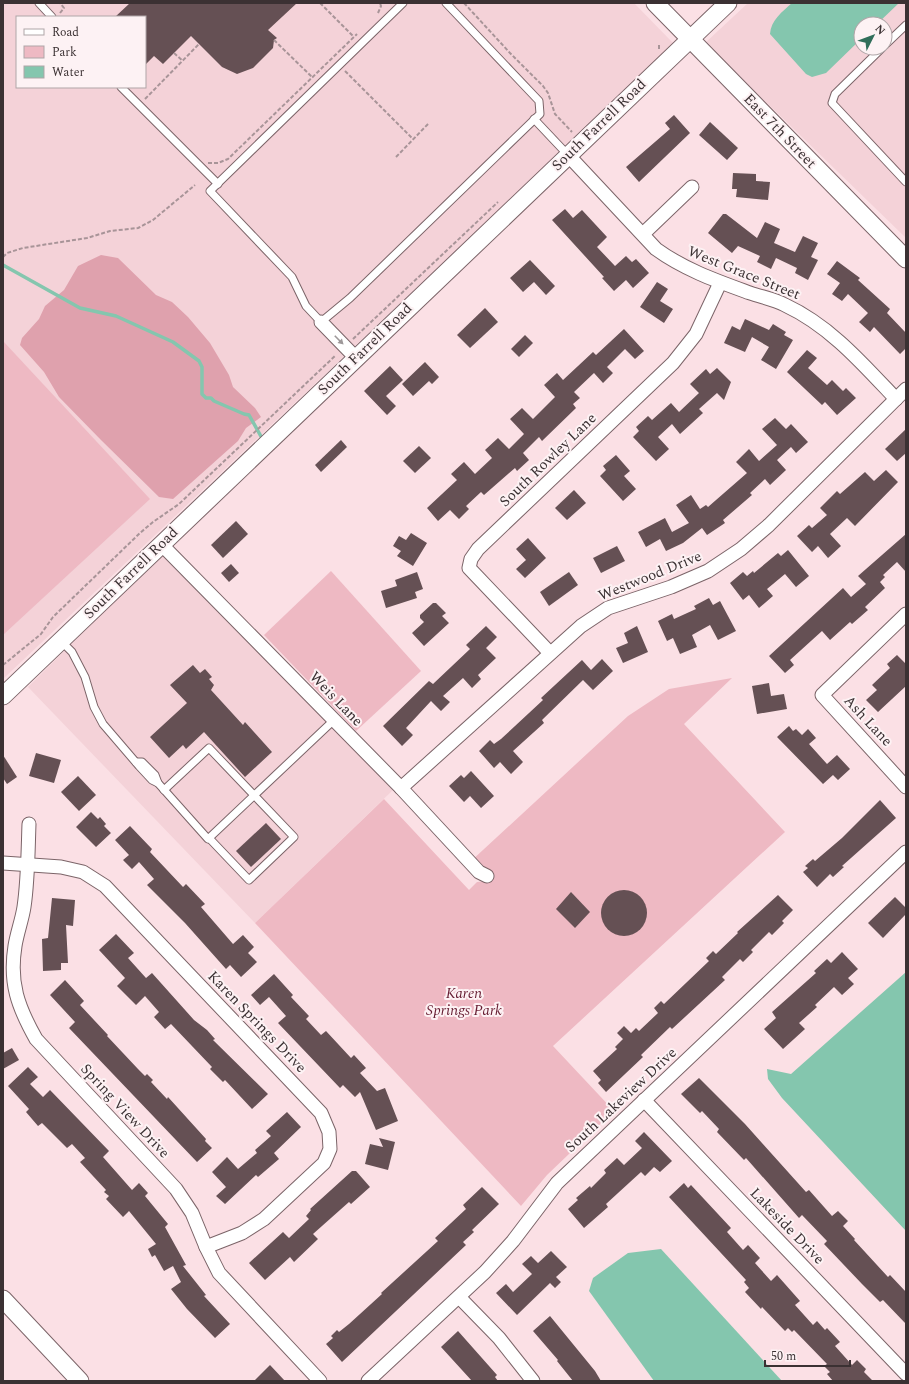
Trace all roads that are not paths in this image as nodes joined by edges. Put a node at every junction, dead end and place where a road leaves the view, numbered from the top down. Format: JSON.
{"nodes":[{"id":1,"x":39,"y":3,"type":"edge"},
{"id":2,"x":403,"y":3,"type":"edge"},
{"id":3,"x":446,"y":3,"type":"edge"},
{"id":4,"x":655,"y":3,"type":"edge"},
{"id":5,"x":728,"y":3,"type":"edge"},
{"id":6,"x":51,"y":16,"type":"edge"},
{"id":7,"x":906,"y":25,"type":"edge"},
{"id":8,"x":893,"y":37,"type":"edge"},
{"id":9,"x":690,"y":39,"type":"junction"},
{"id":10,"x":874,"y":56,"type":"edge"},
{"id":11,"x":122,"y":88,"type":"edge"},
{"id":12,"x":534,"y":119,"type":"junction"},
{"id":13,"x":563,"y":150,"type":"junction"},
{"id":14,"x":906,"y":182,"type":"edge"},
{"id":15,"x":218,"y":184,"type":"junction"},
{"id":16,"x":692,"y":187,"type":"dead end"},
{"id":17,"x":644,"y":234,"type":"junction"},
{"id":18,"x":906,"y":259,"type":"edge"},
{"id":19,"x":720,"y":283,"type":"junction"},
{"id":20,"x":321,"y":322,"type":"junction"},
{"id":21,"x":351,"y":352,"type":"junction"},
{"id":22,"x":906,"y":389,"type":"edge"},
{"id":23,"x":896,"y":398,"type":"junction"},
{"id":24,"x":161,"y":544,"type":"junction"},
{"id":25,"x":906,"y":614,"type":"edge"},
{"id":26,"x":60,"y":641,"type":"junction"},
{"id":27,"x":550,"y":653,"type":"junction"},
{"id":28,"x":3,"y":696,"type":"edge"},
{"id":29,"x":334,"y":720,"type":"junction"},
{"id":30,"x":906,"y":786,"type":"edge"},
{"id":31,"x":401,"y":788,"type":"junction"},
{"id":32,"x":164,"y":790,"type":"junction"},
{"id":33,"x":254,"y":796,"type":"junction"},
{"id":34,"x":29,"y":824,"type":"dead end"},
{"id":35,"x":209,"y":838,"type":"junction"},
{"id":36,"x":906,"y":852,"type":"edge"},
{"id":37,"x":3,"y":863,"type":"edge"},
{"id":38,"x":27,"y":864,"type":"junction"},
{"id":39,"x":487,"y":876,"type":"dead end"},
{"id":40,"x":644,"y":1100,"type":"junction"},
{"id":41,"x":206,"y":1247,"type":"junction"},
{"id":42,"x":459,"y":1298,"type":"junction"},
{"id":43,"x":3,"y":1299,"type":"edge"},
{"id":44,"x":906,"y":1374,"type":"edge"},
{"id":45,"x":80,"y":1381,"type":"edge"},
{"id":46,"x":320,"y":1381,"type":"edge"},
{"id":47,"x":368,"y":1381,"type":"edge"},
{"id":48,"x":533,"y":1381,"type":"edge"}],
"edges":[{"from":1,"to":6,"type":"lane"},
{"from":2,"to":15,"type":"lane"},
{"from":3,"to":12,"type":"lane"},
{"from":4,"to":9,"type":"street","name":"East 7th Street"},
{"from":5,"to":9,"type":"street","name":"South Farrell Road"},
{"from":7,"to":8,"type":"lane"},
{"from":9,"to":13,"type":"street","name":"South Farrell Road"},
{"from":9,"to":18,"type":"street","name":"East 7th Street"},
{"from":10,"to":14,"type":"lane"},
{"from":11,"to":15,"type":"lane"},
{"from":12,"to":13,"type":"lane"},
{"from":12,"to":20,"type":"lane"},
{"from":13,"to":17,"type":"street","name":"West Grace Street"},
{"from":13,"to":21,"type":"street","name":"South Farrell Road"},
{"from":15,"to":20,"type":"lane"},
{"from":16,"to":17,"type":"street"},
{"from":17,"to":19,"type":"street","name":"West Grace Street"},
{"from":19,"to":23,"type":"street","name":"West Grace Street"},
{"from":19,"to":27,"type":"street","name":"South Rowley Lane"},
{"from":20,"to":21,"type":"street","one_way":true},
{"from":21,"to":24,"type":"street","name":"South Farrell Road"},
{"from":22,"to":23,"type":"street","name":"Westwood Drive"},
{"from":23,"to":27,"type":"street","name":"Westwood Drive"},
{"from":24,"to":26,"type":"street","name":"South Farrell Road"},
{"from":24,"to":29,"type":"street","name":"Weis Lane"},
{"from":25,"to":30,"type":"street","name":"Ash Lane"},
{"from":26,"to":28,"type":"street","name":"South Farrell Road"},
{"from":26,"to":32,"type":"lane"},
{"from":27,"to":31,"type":"street","name":"Westwood Drive"},
{"from":29,"to":31,"type":"street","name":"Weis Lane"},
{"from":29,"to":33,"type":"lane"},
{"from":31,"to":39,"type":"street","name":"Weis Lane"},
{"from":32,"to":33,"type":"lane"},
{"from":32,"to":35,"type":"lane"},
{"from":33,"to":35,"type":"lane"},
{"from":33,"to":35,"type":"lane"},
{"from":34,"to":38,"type":"street","name":"Spring View Drive"},
{"from":36,"to":40,"type":"street","name":"South Lakeview Drive"},
{"from":37,"to":38,"type":"street","name":"Karen Springs Drive"},
{"from":38,"to":41,"type":"street","name":"Spring View Drive"},
{"from":38,"to":41,"type":"street","name":"Karen Springs Drive"},
{"from":40,"to":42,"type":"street","name":"South Lakeview Drive"},
{"from":40,"to":44,"type":"street","name":"Lakeside Drive"},
{"from":41,"to":46,"type":"street","name":"Spring View Drive"},
{"from":42,"to":47,"type":"street","name":"South Lakeview Drive"},
{"from":42,"to":48,"type":"street"},
{"from":43,"to":45,"type":"street"}]}
